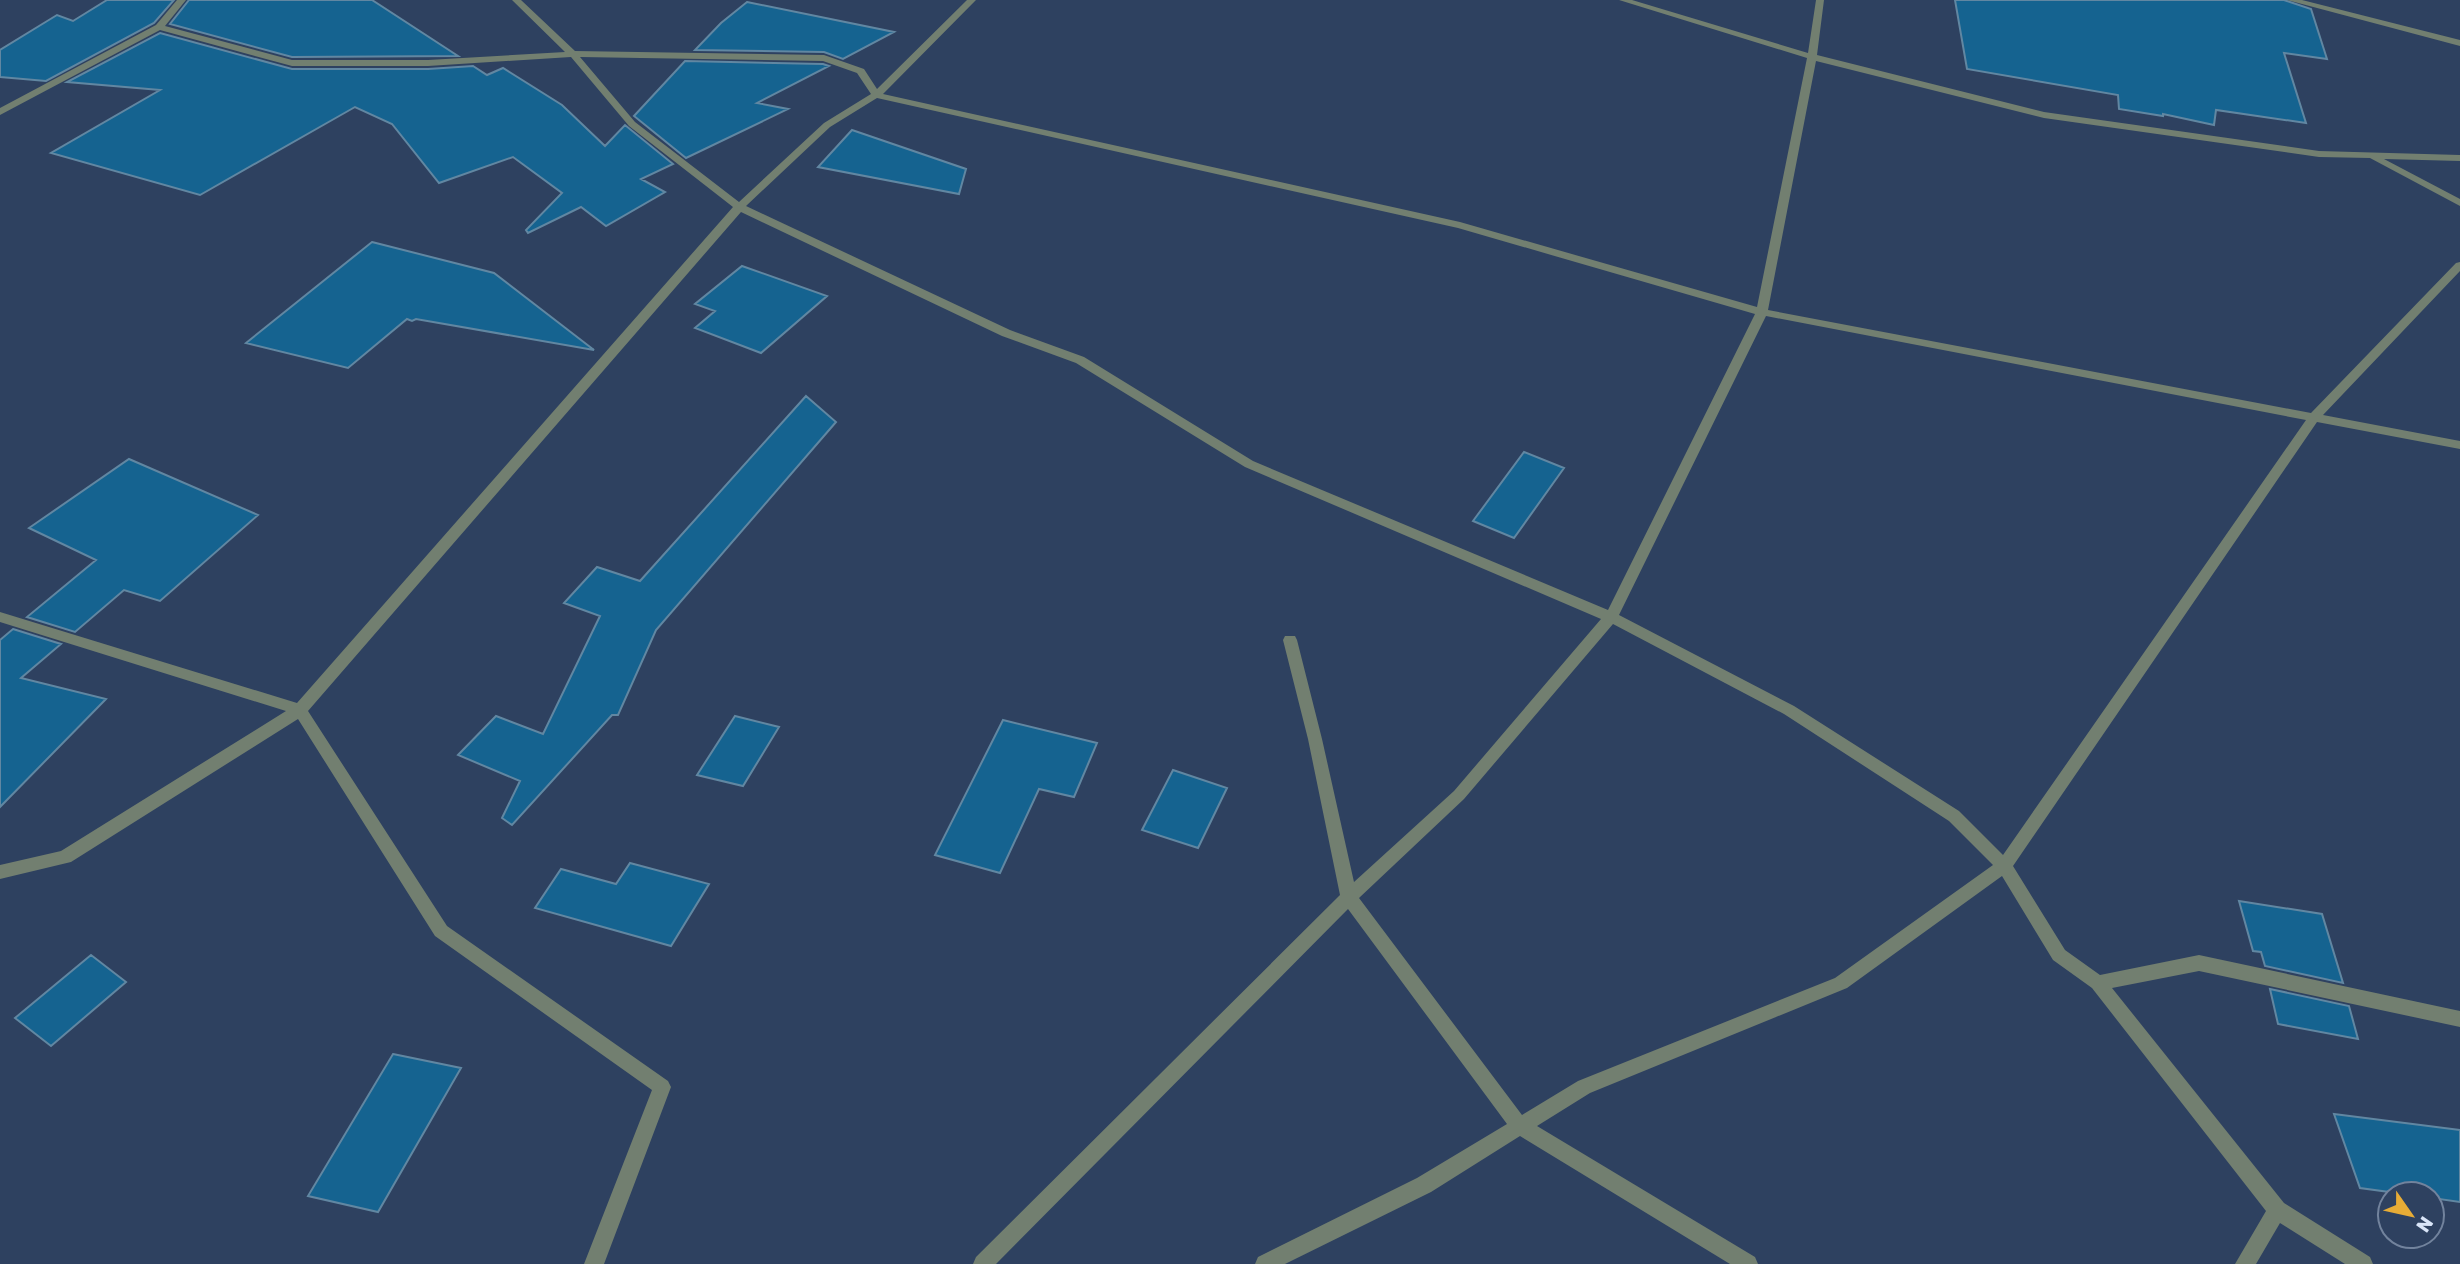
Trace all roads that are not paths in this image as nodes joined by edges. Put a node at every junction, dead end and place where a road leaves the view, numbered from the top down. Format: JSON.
{"nodes":[{"id":1,"x":182,"y":0,"type":"edge"},
{"id":2,"x":516,"y":0,"type":"edge"},
{"id":3,"x":972,"y":0,"type":"edge"},
{"id":4,"x":1623,"y":0,"type":"edge"},
{"id":5,"x":1820,"y":0,"type":"edge"},
{"id":6,"x":2291,"y":0,"type":"edge"},
{"id":7,"x":159,"y":27,"type":"junction"},
{"id":8,"x":2460,"y":43,"type":"edge"},
{"id":9,"x":573,"y":54,"type":"junction"},
{"id":10,"x":1812,"y":57,"type":"junction"},
{"id":11,"x":876,"y":94,"type":"junction"},
{"id":12,"x":0,"y":112,"type":"edge"},
{"id":13,"x":2372,"y":156,"type":"junction"},
{"id":14,"x":2460,"y":159,"type":"edge"},
{"id":15,"x":2460,"y":203,"type":"edge"},
{"id":16,"x":739,"y":207,"type":"junction"},
{"id":17,"x":2460,"y":265,"type":"edge"},
{"id":18,"x":1762,"y":312,"type":"junction"},
{"id":19,"x":2315,"y":416,"type":"junction"},
{"id":20,"x":2460,"y":444,"type":"edge"},
{"id":21,"x":0,"y":617,"type":"edge"},
{"id":22,"x":1612,"y":617,"type":"junction"},
{"id":23,"x":1290,"y":640,"type":"dead end"},
{"id":24,"x":300,"y":709,"type":"junction"},
{"id":25,"x":2004,"y":866,"type":"junction"},
{"id":26,"x":0,"y":872,"type":"edge"},
{"id":27,"x":1349,"y":897,"type":"junction"},
{"id":28,"x":2098,"y":983,"type":"junction"},
{"id":29,"x":2460,"y":1019,"type":"edge"},
{"id":30,"x":1518,"y":1125,"type":"junction"},
{"id":31,"x":2277,"y":1210,"type":"junction"},
{"id":32,"x":594,"y":1264,"type":"edge"},
{"id":33,"x":983,"y":1264,"type":"edge"},
{"id":34,"x":1265,"y":1264,"type":"edge"},
{"id":35,"x":1748,"y":1264,"type":"edge"},
{"id":36,"x":2245,"y":1264,"type":"edge"},
{"id":37,"x":2363,"y":1264,"type":"edge"}],
"edges":[{"from":1,"to":7,"type":"street"},
{"from":2,"to":9,"type":"street"},
{"from":3,"to":11,"type":"street"},
{"from":4,"to":10,"type":"street"},
{"from":5,"to":10,"type":"street"},
{"from":6,"to":8,"type":"street"},
{"from":7,"to":9,"type":"street"},
{"from":7,"to":12,"type":"street"},
{"from":9,"to":11,"type":"street"},
{"from":9,"to":16,"type":"street"},
{"from":10,"to":13,"type":"street"},
{"from":10,"to":18,"type":"street"},
{"from":11,"to":16,"type":"street"},
{"from":11,"to":18,"type":"street"},
{"from":13,"to":14,"type":"street"},
{"from":13,"to":15,"type":"street"},
{"from":16,"to":22,"type":"street"},
{"from":16,"to":24,"type":"street"},
{"from":17,"to":19,"type":"street"},
{"from":18,"to":19,"type":"street"},
{"from":18,"to":22,"type":"street"},
{"from":19,"to":20,"type":"street"},
{"from":19,"to":25,"type":"street"},
{"from":21,"to":24,"type":"street"},
{"from":22,"to":25,"type":"street"},
{"from":22,"to":27,"type":"street"},
{"from":23,"to":27,"type":"street"},
{"from":24,"to":26,"type":"street"},
{"from":24,"to":32,"type":"street"},
{"from":25,"to":28,"type":"street"},
{"from":25,"to":30,"type":"street"},
{"from":27,"to":30,"type":"street"},
{"from":27,"to":33,"type":"street"},
{"from":28,"to":29,"type":"street"},
{"from":28,"to":31,"type":"street"},
{"from":30,"to":34,"type":"street"},
{"from":30,"to":35,"type":"street"},
{"from":31,"to":36,"type":"street"},
{"from":31,"to":37,"type":"street"}]}
